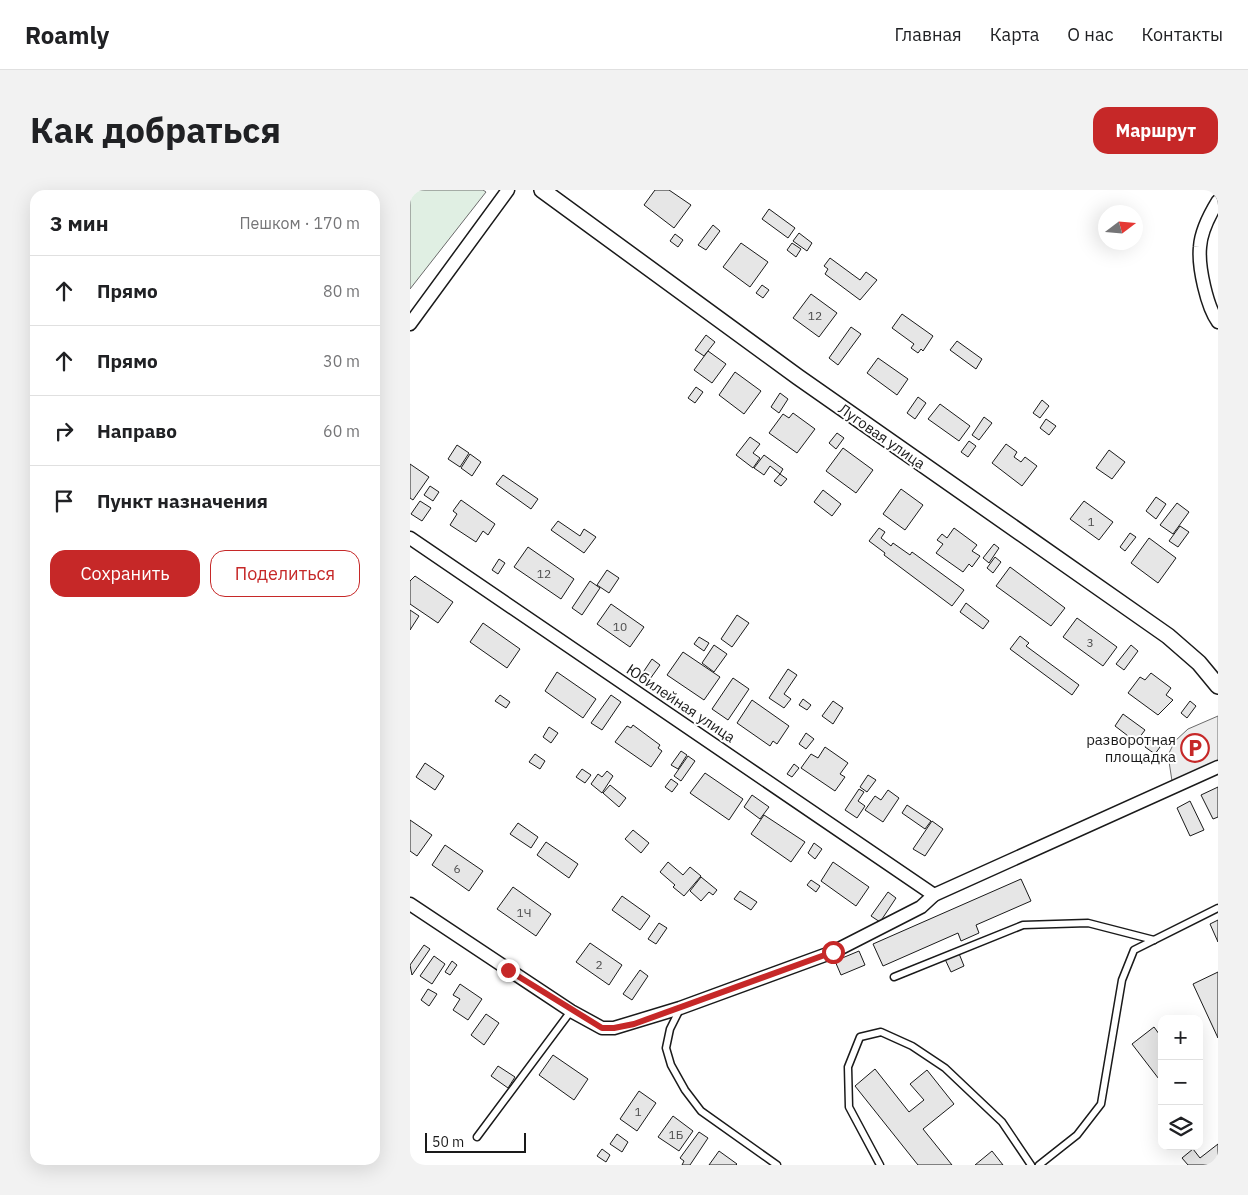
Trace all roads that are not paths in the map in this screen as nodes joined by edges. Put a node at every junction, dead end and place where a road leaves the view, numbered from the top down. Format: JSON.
{"nodes":[{"id":1,"x":508,"y":190,"type":"edge"},
{"id":2,"x":542,"y":190,"type":"edge"},
{"id":3,"x":1218,"y":200,"type":"edge"},
{"id":4,"x":1218,"y":322,"type":"edge"},
{"id":5,"x":410,"y":324,"type":"edge"},
{"id":6,"x":410,"y":538,"type":"edge"},
{"id":7,"x":1218,"y":686,"type":"edge"},
{"id":8,"x":1218,"y":767,"type":"edge"},
{"id":9,"x":934,"y":895,"type":"junction"},
{"id":10,"x":410,"y":904,"type":"edge"},
{"id":11,"x":1218,"y":908,"type":"edge"},
{"id":12,"x":1154,"y":940,"type":"junction"},
{"id":13,"x":894,"y":976,"type":"dead end"},
{"id":14,"x":680,"y":1008,"type":"junction"},
{"id":15,"x":572,"y":1011,"type":"junction"},
{"id":16,"x":477,"y":1137,"type":"dead end"},
{"id":17,"x":777,"y":1165,"type":"edge"},
{"id":18,"x":880,"y":1165,"type":"edge"},
{"id":19,"x":1031,"y":1165,"type":"edge"},
{"id":20,"x":1039,"y":1165,"type":"edge"}],
"edges":[{"from":1,"to":5,"type":"street"},
{"from":2,"to":7,"type":"street","name":"Луговая улица"},
{"from":3,"to":4,"type":"street"},
{"from":6,"to":9,"type":"street","name":"Юбилейная улица"},
{"from":8,"to":9,"type":"street"},
{"from":9,"to":14,"type":"street"},
{"from":10,"to":15,"type":"street"},
{"from":11,"to":12,"type":"lane"},
{"from":12,"to":13,"type":"lane"},
{"from":12,"to":20,"type":"lane"},
{"from":14,"to":15,"type":"street"},
{"from":14,"to":17,"type":"lane"},
{"from":15,"to":16,"type":"lane"},
{"from":18,"to":19,"type":"lane"}]}
